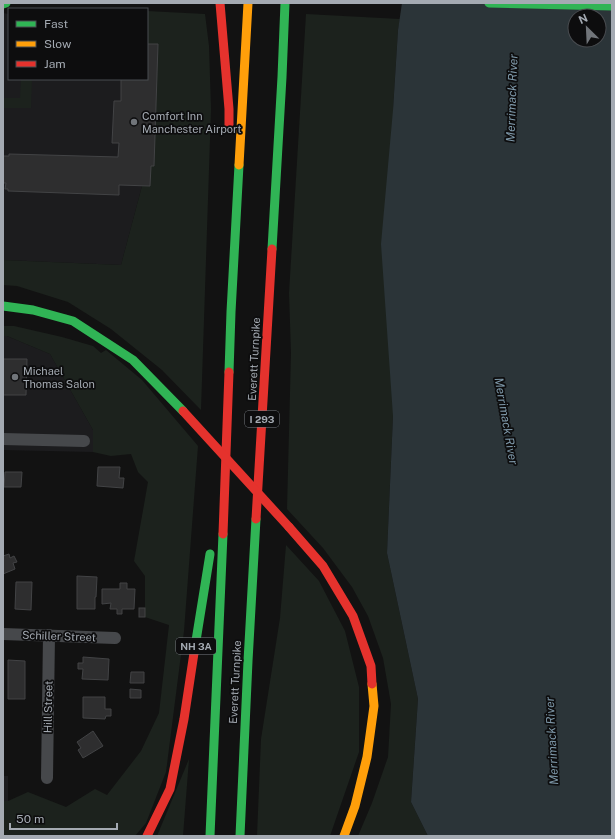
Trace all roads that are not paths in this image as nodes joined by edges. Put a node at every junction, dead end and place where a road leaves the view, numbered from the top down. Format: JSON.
{"nodes":[{"id":1,"x":6,"y":3,"type":"edge"},
{"id":2,"x":220,"y":3,"type":"edge"},
{"id":3,"x":248,"y":3,"type":"edge"},
{"id":4,"x":285,"y":3,"type":"edge"},
{"id":5,"x":490,"y":3,"type":"edge"},
{"id":6,"x":3,"y":4,"type":"edge"},
{"id":7,"x":612,"y":6,"type":"edge"},
{"id":8,"x":229,"y":132,"type":"dead end"},
{"id":9,"x":230,"y":171,"type":"dead end"},
{"id":10,"x":3,"y":306,"type":"edge"},
{"id":11,"x":231,"y":312,"type":"junction"},
{"id":12,"x":3,"y":439,"type":"edge"},
{"id":13,"x":84,"y":442,"type":"dead end"},
{"id":14,"x":227,"y":450,"type":"junction"},
{"id":15,"x":215,"y":527,"type":"dead end"},
{"id":16,"x":212,"y":542,"type":"dead end"},
{"id":17,"x":3,"y":634,"type":"edge"},
{"id":18,"x":49,"y":635,"type":"junction"},
{"id":19,"x":115,"y":638,"type":"dead end"},
{"id":20,"x":47,"y":778,"type":"dead end"},
{"id":21,"x":147,"y":836,"type":"edge"},
{"id":22,"x":210,"y":836,"type":"edge"},
{"id":23,"x":240,"y":836,"type":"edge"},
{"id":24,"x":344,"y":836,"type":"edge"}],
"edges":[{"from":1,"to":6,"type":"main road"},
{"from":2,"to":8,"type":"main road"},
{"from":3,"to":11,"type":"main road","name":"Everett Turnpike"},
{"from":4,"to":23,"type":"main road","name":"Everett Turnpike","number":"I 293"},
{"from":5,"to":7,"type":"main road"},
{"from":9,"to":11,"type":"main road"},
{"from":10,"to":24,"type":"main road","bridge":true},
{"from":11,"to":14,"type":"main road","name":"Everett Turnpike"},
{"from":12,"to":13,"type":"street"},
{"from":14,"to":15,"type":"main road"},
{"from":14,"to":22,"type":"main road","name":"Everett Turnpike"},
{"from":16,"to":21,"type":"main road","number":"NH 3A"},
{"from":17,"to":18,"type":"street","name":"Schiller Street"},
{"from":18,"to":19,"type":"street","name":"Schiller Street"},
{"from":18,"to":20,"type":"street","name":"Hill Street"}]}
